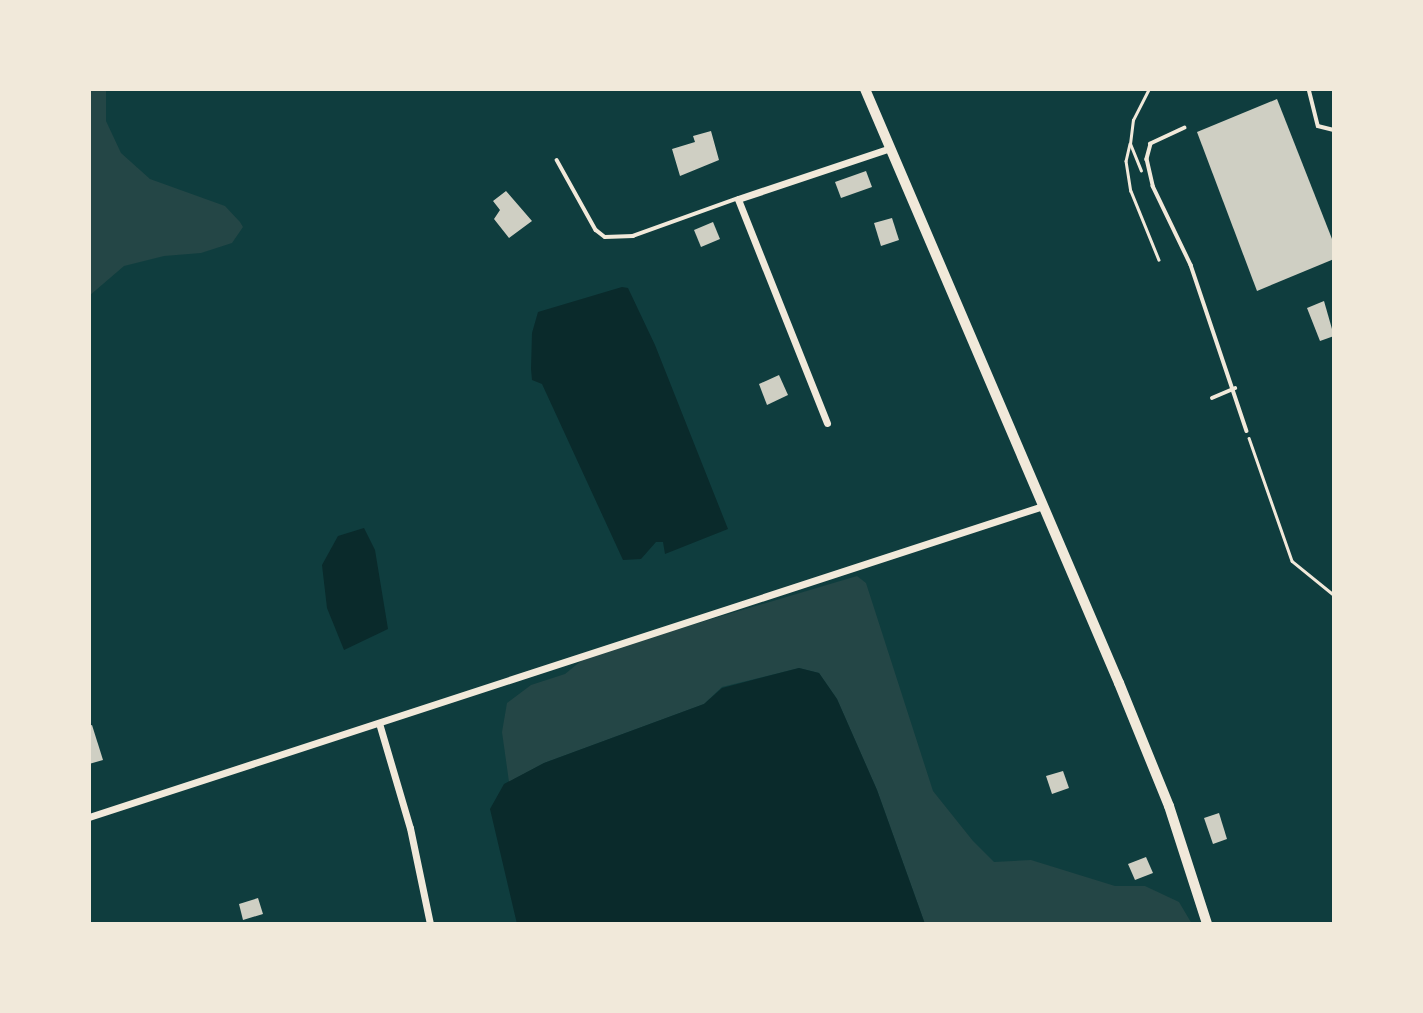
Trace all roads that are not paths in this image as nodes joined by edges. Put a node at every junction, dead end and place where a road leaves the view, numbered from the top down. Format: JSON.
{"nodes":[{"id":1,"x":866,"y":89,"type":"edge"},
{"id":2,"x":1310,"y":89,"type":"edge"},
{"id":3,"x":1185,"y":128,"type":"dead end"},
{"id":4,"x":1334,"y":130,"type":"edge"},
{"id":5,"x":890,"y":148,"type":"junction"},
{"id":6,"x":556,"y":160,"type":"dead end"},
{"id":7,"x":738,"y":199,"type":"junction"},
{"id":8,"x":1235,"y":388,"type":"junction"},
{"id":9,"x":1212,"y":398,"type":"dead end"},
{"id":10,"x":827,"y":423,"type":"dead end"},
{"id":11,"x":1247,"y":431,"type":"road end"},
{"id":12,"x":1043,"y":506,"type":"junction"},
{"id":13,"x":379,"y":723,"type":"junction"},
{"id":14,"x":89,"y":817,"type":"edge"},
{"id":15,"x":430,"y":924,"type":"edge"},
{"id":16,"x":1208,"y":924,"type":"edge"}],
"edges":[{"from":1,"to":5,"type":"street"},
{"from":2,"to":4,"type":"lane"},
{"from":3,"to":8,"type":"lane"},
{"from":5,"to":7,"type":"street"},
{"from":5,"to":12,"type":"street"},
{"from":6,"to":7,"type":"lane"},
{"from":7,"to":10,"type":"street"},
{"from":8,"to":9,"type":"lane"},
{"from":8,"to":11,"type":"lane"},
{"from":12,"to":13,"type":"street"},
{"from":12,"to":16,"type":"street"},
{"from":13,"to":14,"type":"street"},
{"from":13,"to":15,"type":"street"}]}
